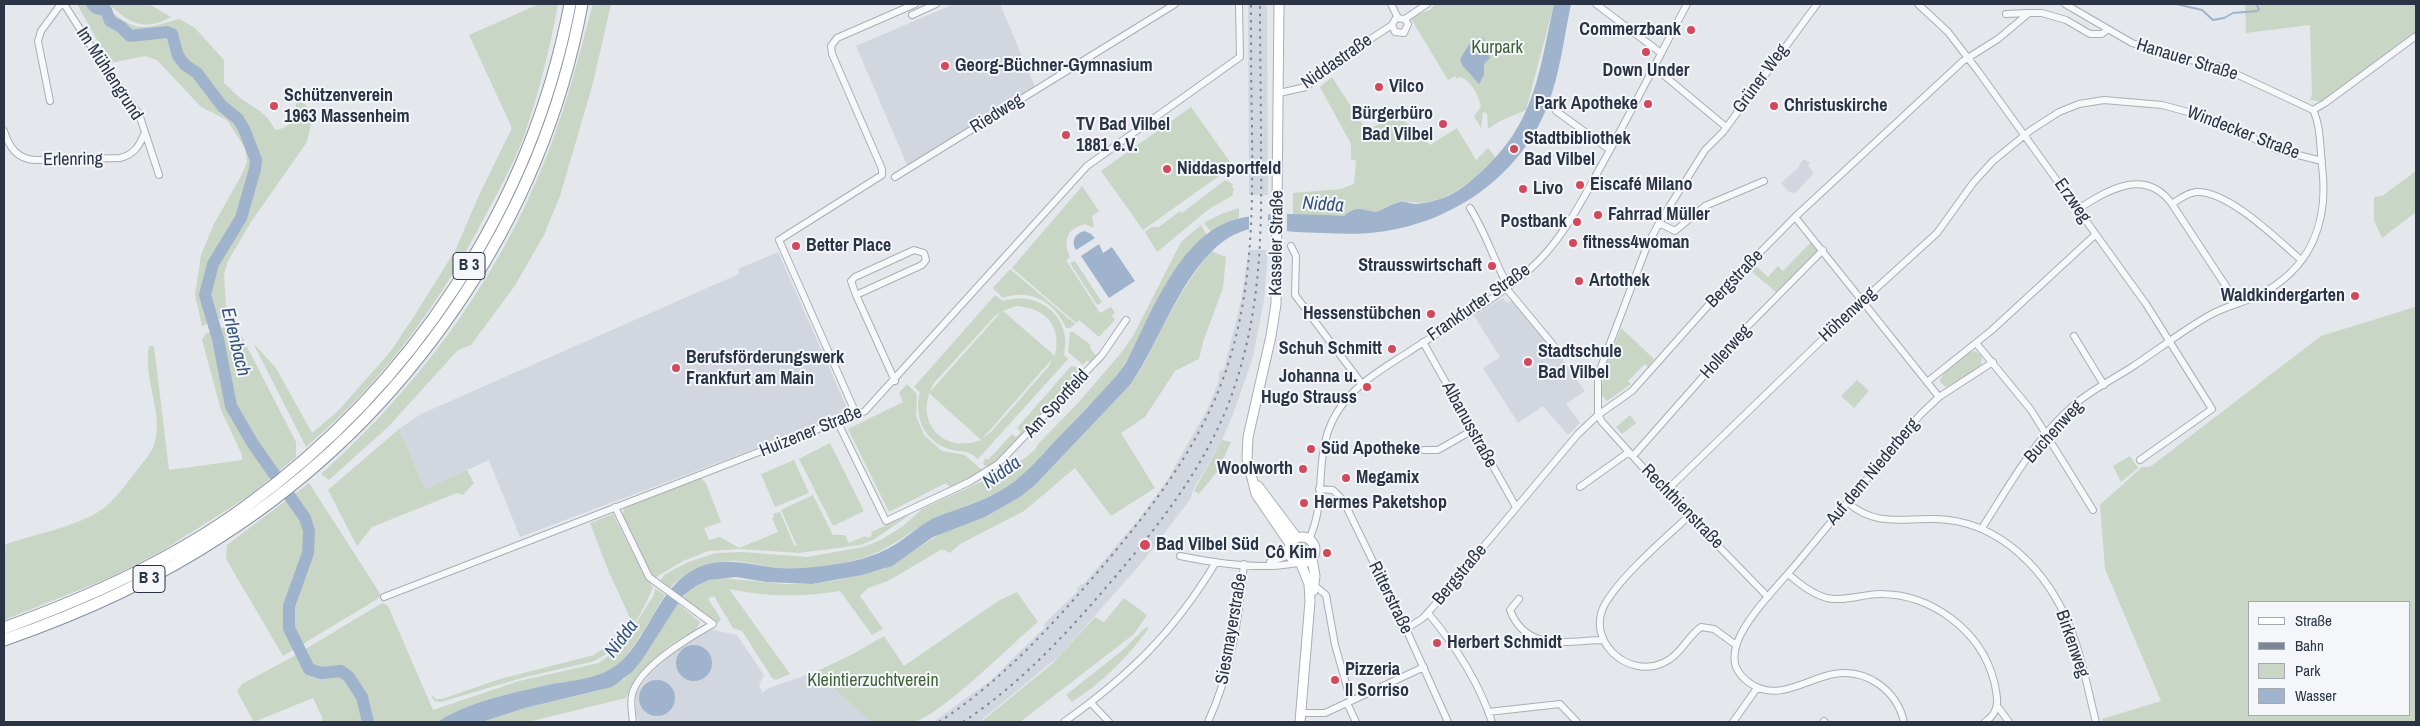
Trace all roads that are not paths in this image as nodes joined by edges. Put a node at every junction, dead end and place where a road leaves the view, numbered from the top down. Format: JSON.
{"nodes":[{"id":1,"x":63,"y":4,"type":"edge"},
{"id":2,"x":570,"y":4,"type":"edge"},
{"id":3,"x":582,"y":4,"type":"edge"},
{"id":4,"x":915,"y":4,"type":"edge"},
{"id":5,"x":936,"y":4,"type":"edge"},
{"id":6,"x":1174,"y":4,"type":"edge"},
{"id":7,"x":1239,"y":4,"type":"edge"},
{"id":8,"x":1279,"y":4,"type":"edge"},
{"id":9,"x":1391,"y":4,"type":"edge"},
{"id":10,"x":1427,"y":4,"type":"edge"},
{"id":11,"x":1596,"y":4,"type":"edge"},
{"id":12,"x":1686,"y":4,"type":"edge"},
{"id":13,"x":1817,"y":4,"type":"edge"},
{"id":14,"x":1918,"y":4,"type":"edge"},
{"id":15,"x":2065,"y":4,"type":"edge"},
{"id":16,"x":2029,"y":13,"type":"junction"},
{"id":17,"x":912,"y":14,"type":"dead end"},
{"id":18,"x":2006,"y":14,"type":"dead end"},
{"id":19,"x":1402,"y":18,"type":"junction"},
{"id":20,"x":1392,"y":24,"type":"junction"},
{"id":21,"x":2107,"y":30,"type":"junction"},
{"id":22,"x":2416,"y":36,"type":"edge"},
{"id":23,"x":1661,"y":53,"type":"junction"},
{"id":24,"x":1968,"y":57,"type":"junction"},
{"id":25,"x":1654,"y":67,"type":"junction"},
{"id":26,"x":1279,"y":93,"type":"junction"},
{"id":27,"x":50,"y":100,"type":"dead end"},
{"id":28,"x":2312,"y":110,"type":"junction"},
{"id":29,"x":1556,"y":111,"type":"dead end"},
{"id":30,"x":1726,"y":127,"type":"junction"},
{"id":31,"x":4,"y":131,"type":"edge"},
{"id":32,"x":145,"y":132,"type":"junction"},
{"id":33,"x":2025,"y":135,"type":"junction"},
{"id":34,"x":1610,"y":150,"type":"junction"},
{"id":35,"x":2322,"y":162,"type":"junction"},
{"id":36,"x":159,"y":175,"type":"dead end"},
{"id":37,"x":896,"y":177,"type":"dead end"},
{"id":38,"x":1764,"y":181,"type":"dead end"},
{"id":39,"x":2172,"y":204,"type":"junction"},
{"id":40,"x":1470,"y":208,"type":"dead end"},
{"id":41,"x":2078,"y":209,"type":"junction"},
{"id":42,"x":1795,"y":217,"type":"junction"},
{"id":43,"x":1659,"y":223,"type":"junction"},
{"id":44,"x":2095,"y":235,"type":"junction"},
{"id":45,"x":1291,"y":246,"type":"dead end"},
{"id":46,"x":1823,"y":250,"type":"junction"},
{"id":47,"x":2301,"y":260,"type":"junction"},
{"id":48,"x":1507,"y":287,"type":"junction"},
{"id":49,"x":856,"y":295,"type":"junction"},
{"id":50,"x":1863,"y":301,"type":"junction"},
{"id":51,"x":2237,"y":303,"type":"junction"},
{"id":52,"x":1126,"y":320,"type":"dead end"},
{"id":53,"x":2074,"y":336,"type":"dead end"},
{"id":54,"x":2171,"y":341,"type":"junction"},
{"id":55,"x":1423,"y":342,"type":"junction"},
{"id":56,"x":1976,"y":343,"type":"junction"},
{"id":57,"x":1554,"y":346,"type":"dead end"},
{"id":58,"x":1993,"y":362,"type":"junction"},
{"id":59,"x":895,"y":381,"type":"junction"},
{"id":60,"x":1927,"y":382,"type":"junction"},
{"id":61,"x":1362,"y":384,"type":"junction"},
{"id":62,"x":2104,"y":386,"type":"junction"},
{"id":63,"x":1939,"y":397,"type":"junction"},
{"id":64,"x":1598,"y":415,"type":"junction"},
{"id":65,"x":856,"y":416,"type":"junction"},
{"id":66,"x":838,"y":423,"type":"junction"},
{"id":67,"x":1473,"y":430,"type":"junction"},
{"id":68,"x":2047,"y":434,"type":"junction"},
{"id":69,"x":1424,"y":450,"type":"dead end"},
{"id":70,"x":1631,"y":454,"type":"junction"},
{"id":71,"x":2140,"y":460,"type":"dead end"},
{"id":72,"x":1252,"y":478,"type":"junction"},
{"id":73,"x":283,"y":485,"type":"junction"},
{"id":74,"x":1580,"y":487,"type":"dead end"},
{"id":75,"x":1318,"y":489,"type":"junction"},
{"id":76,"x":1666,"y":491,"type":"junction"},
{"id":77,"x":1848,"y":503,"type":"junction"},
{"id":78,"x":616,"y":507,"type":"junction"},
{"id":79,"x":1516,"y":507,"type":"junction"},
{"id":80,"x":2093,"y":510,"type":"dead end"},
{"id":81,"x":1690,"y":515,"type":"junction"},
{"id":82,"x":1982,"y":528,"type":"junction"},
{"id":83,"x":1297,"y":538,"type":"junction"},
{"id":84,"x":1309,"y":539,"type":"junction"},
{"id":85,"x":1290,"y":544,"type":"junction"},
{"id":86,"x":1290,"y":555,"type":"junction"},
{"id":87,"x":1180,"y":556,"type":"dead end"},
{"id":88,"x":1312,"y":559,"type":"junction"},
{"id":89,"x":1216,"y":562,"type":"junction"},
{"id":90,"x":1299,"y":563,"type":"junction"},
{"id":91,"x":1244,"y":564,"type":"junction"},
{"id":92,"x":1264,"y":564,"type":"junction"},
{"id":93,"x":1788,"y":574,"type":"junction"},
{"id":94,"x":1314,"y":585,"type":"junction"},
{"id":95,"x":384,"y":597,"type":"dead end"},
{"id":96,"x":1768,"y":597,"type":"junction"},
{"id":97,"x":1519,"y":599,"type":"dead end"},
{"id":98,"x":1310,"y":601,"type":"junction"},
{"id":99,"x":1428,"y":613,"type":"junction"},
{"id":100,"x":4,"y":628,"type":"edge"},
{"id":101,"x":1406,"y":629,"type":"junction"},
{"id":102,"x":4,"y":640,"type":"edge"},
{"id":103,"x":1603,"y":640,"type":"junction"},
{"id":104,"x":1736,"y":645,"type":"junction"},
{"id":105,"x":1424,"y":667,"type":"junction"},
{"id":106,"x":1757,"y":688,"type":"junction"},
{"id":107,"x":1349,"y":702,"type":"junction"},
{"id":108,"x":1091,"y":703,"type":"junction"},
{"id":109,"x":1998,"y":707,"type":"junction"},
{"id":110,"x":1488,"y":712,"type":"junction"},
{"id":111,"x":1300,"y":718,"type":"edge"},
{"id":112,"x":633,"y":722,"type":"edge"},
{"id":113,"x":1064,"y":722,"type":"edge"},
{"id":114,"x":1109,"y":722,"type":"edge"},
{"id":115,"x":1208,"y":722,"type":"edge"},
{"id":116,"x":1356,"y":722,"type":"edge"},
{"id":117,"x":1448,"y":722,"type":"edge"},
{"id":118,"x":1492,"y":722,"type":"edge"},
{"id":119,"x":1577,"y":722,"type":"edge"},
{"id":120,"x":1733,"y":722,"type":"edge"},
{"id":121,"x":1904,"y":722,"type":"edge"},
{"id":122,"x":1985,"y":722,"type":"edge"},
{"id":123,"x":2009,"y":722,"type":"edge"},
{"id":124,"x":2096,"y":722,"type":"edge"}],
"edges":[{"from":1,"to":27,"type":"street"},
{"from":1,"to":32,"type":"street","name":"Im Mühlengrund"},
{"from":2,"to":73,"type":"highway","number":"B 3"},
{"from":3,"to":73,"type":"highway","number":"B 3"},
{"from":4,"to":65,"type":"street"},
{"from":5,"to":17,"type":"street"},
{"from":6,"to":37,"type":"street","name":"Riedweg"},
{"from":7,"to":59,"type":"street","name":"Huizener Straße"},
{"from":8,"to":26,"type":"main road","name":"Kasseler Straße"},
{"from":9,"to":19,"type":"street"},
{"from":10,"to":19,"type":"street"},
{"from":11,"to":23,"type":"street"},
{"from":12,"to":23,"type":"street","name":"Frankfurter Straße"},
{"from":13,"to":30,"type":"street","name":"Grüner Weg"},
{"from":14,"to":24,"type":"street","name":"Erzweg"},
{"from":15,"to":21,"type":"street","name":"Hanauer Straße"},
{"from":16,"to":18,"type":"street"},
{"from":16,"to":21,"type":"street"},
{"from":16,"to":24,"type":"street","name":"Bergstraße"},
{"from":19,"to":20,"type":"street","name":"Niddastraße"},
{"from":19,"to":20,"type":"street"},
{"from":20,"to":26,"type":"street","name":"Niddastraße"},
{"from":21,"to":28,"type":"street","name":"Hanauer Straße"},
{"from":22,"to":28,"type":"street"},
{"from":23,"to":25,"type":"street","name":"Frankfurter Straße"},
{"from":24,"to":33,"type":"street","name":"Erzweg"},
{"from":24,"to":42,"type":"street","name":"Bergstraße"},
{"from":25,"to":30,"type":"street","name":"Grüner Weg"},
{"from":25,"to":34,"type":"street","name":"Frankfurter Straße"},
{"from":26,"to":72,"type":"main road","name":"Kasseler Straße"},
{"from":28,"to":35,"type":"street","name":"Buchenweg"},
{"from":29,"to":34,"type":"street"},
{"from":30,"to":43,"type":"street"},
{"from":31,"to":32,"type":"street","name":"Erlenring"},
{"from":32,"to":36,"type":"street","name":"Im Mühlengrund"},
{"from":33,"to":35,"type":"street","name":"Windecker Straße"},
{"from":33,"to":41,"type":"street","name":"Erzweg"},
{"from":33,"to":50,"type":"street","name":"Höhenweg"},
{"from":34,"to":48,"type":"street","name":"Frankfurter Straße"},
{"from":35,"to":47,"type":"street","name":"Buchenweg"},
{"from":38,"to":43,"type":"street"},
{"from":39,"to":41,"type":"street"},
{"from":39,"to":47,"type":"street"},
{"from":39,"to":51,"type":"street"},
{"from":40,"to":48,"type":"street"},
{"from":41,"to":44,"type":"street","name":"Erzweg"},
{"from":42,"to":46,"type":"street"},
{"from":42,"to":64,"type":"street","name":"Bergstraße"},
{"from":43,"to":64,"type":"street"},
{"from":44,"to":54,"type":"street","name":"Erzweg"},
{"from":44,"to":56,"type":"street"},
{"from":45,"to":61,"type":"street"},
{"from":46,"to":50,"type":"street"},
{"from":46,"to":70,"type":"street","name":"Hollerweg"},
{"from":47,"to":51,"type":"street","name":"Buchenweg"},
{"from":48,"to":55,"type":"street","name":"Frankfurter Straße"},
{"from":48,"to":57,"type":"street"},
{"from":49,"to":49,"type":"street"},
{"from":49,"to":59,"type":"street"},
{"from":50,"to":60,"type":"street"},
{"from":50,"to":76,"type":"street","name":"Höhenweg"},
{"from":51,"to":54,"type":"street","name":"Buchenweg"},
{"from":52,"to":66,"type":"street","name":"Am Sportfeld"},
{"from":53,"to":62,"type":"street"},
{"from":54,"to":62,"type":"street","name":"Buchenweg"},
{"from":54,"to":71,"type":"street","name":"Erzweg"},
{"from":55,"to":61,"type":"street","name":"Frankfurter Straße"},
{"from":55,"to":67,"type":"street","name":"Albanusstraße"},
{"from":56,"to":58,"type":"street"},
{"from":56,"to":60,"type":"street"},
{"from":58,"to":63,"type":"street","name":"Auf dem Niederberg"},
{"from":58,"to":68,"type":"street"},
{"from":59,"to":65,"type":"street","name":"Huizener Straße"},
{"from":60,"to":63,"type":"street"},
{"from":61,"to":75,"type":"street","name":"Frankfurter Straße"},
{"from":62,"to":68,"type":"street","name":"Buchenweg"},
{"from":63,"to":77,"type":"street","name":"Auf dem Niederberg"},
{"from":64,"to":70,"type":"street","name":"Rechthienstraße"},
{"from":64,"to":79,"type":"street","name":"Bergstraße"},
{"from":65,"to":66,"type":"street","name":"Huizener Straße"},
{"from":66,"to":78,"type":"street","name":"Huizener Straße"},
{"from":67,"to":69,"type":"street"},
{"from":67,"to":79,"type":"street","name":"Albanusstraße"},
{"from":68,"to":80,"type":"street"},
{"from":68,"to":82,"type":"street","name":"Buchenweg"},
{"from":70,"to":74,"type":"street","name":"Hollerweg"},
{"from":70,"to":76,"type":"street","name":"Rechthienstraße"},
{"from":72,"to":83,"type":"main road","name":"Kasseler Straße"},
{"from":72,"to":85,"type":"main road","name":"Kasseler Straße"},
{"from":73,"to":100,"type":"highway","number":"B 3"},
{"from":73,"to":102,"type":"highway","number":"B 3"},
{"from":75,"to":84,"type":"street","name":"Frankfurter Straße"},
{"from":75,"to":101,"type":"street","name":"Ritterstraße"},
{"from":76,"to":81,"type":"street","name":"Rechthienstraße"},
{"from":77,"to":82,"type":"street","name":"Birkenweg"},
{"from":77,"to":93,"type":"street","name":"Auf dem Niederberg"},
{"from":78,"to":95,"type":"street","name":"Huizener Straße"},
{"from":78,"to":112,"type":"street"},
{"from":79,"to":99,"type":"street","name":"Bergstraße"},
{"from":81,"to":96,"type":"street","name":"Rechthienstraße"},
{"from":81,"to":103,"type":"street"},
{"from":82,"to":124,"type":"street","name":"Birkenweg"},
{"from":83,"to":84,"type":"main road"},
{"from":83,"to":85,"type":"main road"},
{"from":84,"to":88,"type":"main road","name":"Frankfurter Straße"},
{"from":85,"to":86,"type":"main road"},
{"from":86,"to":90,"type":"main road","name":"Frankfurter Straße"},
{"from":86,"to":92,"type":"street"},
{"from":87,"to":89,"type":"street"},
{"from":88,"to":90,"type":"main road"},
{"from":88,"to":94,"type":"main road","name":"Frankfurter Straße"},
{"from":89,"to":91,"type":"street"},
{"from":89,"to":108,"type":"street"},
{"from":90,"to":92,"type":"street"},
{"from":90,"to":98,"type":"main road","name":"Frankfurter Straße"},
{"from":91,"to":92,"type":"street"},
{"from":91,"to":115,"type":"street","name":"Siesmayerstraße"},
{"from":93,"to":96,"type":"street","name":"Auf dem Niederberg"},
{"from":93,"to":109,"type":"street"},
{"from":94,"to":98,"type":"main road","name":"Frankfurter Straße"},
{"from":94,"to":107,"type":"street"},
{"from":96,"to":104,"type":"street","name":"Auf dem Niederberg"},
{"from":97,"to":103,"type":"street"},
{"from":98,"to":111,"type":"main road","name":"Frankfurter Straße"},
{"from":99,"to":101,"type":"street","name":"Bergstraße"},
{"from":99,"to":110,"type":"street"},
{"from":101,"to":105,"type":"street","name":"Ritterstraße"},
{"from":103,"to":104,"type":"street"},
{"from":104,"to":106,"type":"street"},
{"from":105,"to":107,"type":"street"},
{"from":105,"to":117,"type":"street","name":"Ritterstraße"},
{"from":106,"to":120,"type":"street"},
{"from":106,"to":121,"type":"street"},
{"from":107,"to":111,"type":"street"},
{"from":107,"to":116,"type":"street"},
{"from":108,"to":113,"type":"street"},
{"from":108,"to":114,"type":"street"},
{"from":109,"to":122,"type":"street"},
{"from":109,"to":123,"type":"street"},
{"from":110,"to":118,"type":"street"},
{"from":110,"to":119,"type":"street"}]}
